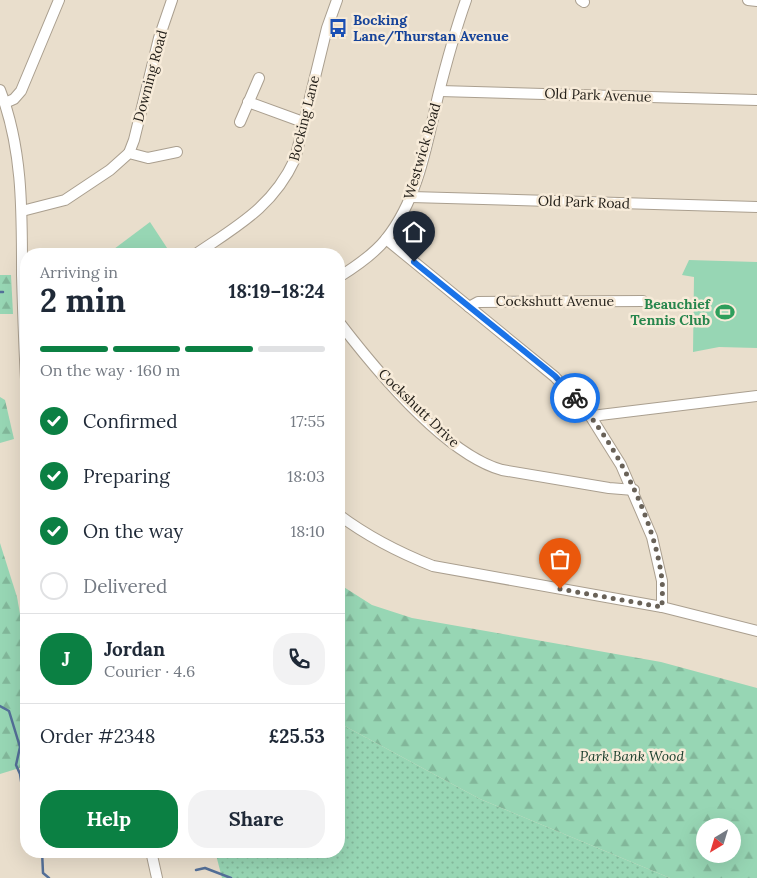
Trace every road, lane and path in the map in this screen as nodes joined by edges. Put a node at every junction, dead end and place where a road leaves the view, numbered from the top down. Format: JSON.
{"nodes":[{"id":1,"x":59,"y":0,"type":"edge"},
{"id":2,"x":172,"y":0,"type":"edge"},
{"id":3,"x":338,"y":0,"type":"edge"},
{"id":4,"x":466,"y":0,"type":"edge"},
{"id":5,"x":748,"y":0,"type":"edge"},
{"id":6,"x":757,"y":1,"type":"edge"},
{"id":7,"x":259,"y":78,"type":"dead end"},
{"id":8,"x":0,"y":90,"type":"edge"},
{"id":9,"x":440,"y":91,"type":"junction"},
{"id":10,"x":757,"y":100,"type":"edge"},
{"id":11,"x":248,"y":102,"type":"junction"},
{"id":12,"x":5,"y":103,"type":"junction"},
{"id":13,"x":240,"y":122,"type":"dead end"},
{"id":14,"x":303,"y":122,"type":"junction"},
{"id":15,"x":177,"y":152,"type":"dead end"},
{"id":16,"x":129,"y":153,"type":"junction"},
{"id":17,"x":410,"y":197,"type":"junction"},
{"id":18,"x":757,"y":207,"type":"edge"},
{"id":19,"x":22,"y":210,"type":"junction"},
{"id":20,"x":386,"y":239,"type":"junction"},
{"id":21,"x":23,"y":248,"type":"edge"},
{"id":22,"x":205,"y":248,"type":"edge"},
{"id":23,"x":345,"y":273,"type":"edge"},
{"id":24,"x":643,"y":301,"type":"dead end"},
{"id":25,"x":469,"y":307,"type":"junction"},
{"id":26,"x":345,"y":329,"type":"edge"},
{"id":27,"x":757,"y":396,"type":"edge"},
{"id":28,"x":591,"y":417,"type":"junction"},
{"id":29,"x":634,"y":490,"type":"junction"},
{"id":30,"x":345,"y":519,"type":"edge"},
{"id":31,"x":662,"y":607,"type":"junction"},
{"id":32,"x":757,"y":631,"type":"edge"},
{"id":33,"x":153,"y":858,"type":"edge"},
{"id":34,"x":157,"y":878,"type":"edge"}],
"edges":[{"from":1,"to":12,"type":"street"},
{"from":2,"to":16,"type":"street","name":"Downing Road"},
{"from":3,"to":14,"type":"street","name":"Bocking Lane"},
{"from":4,"to":9,"type":"street","name":"Westwick Road"},
{"from":5,"to":6,"type":"street"},
{"from":7,"to":11,"type":"street"},
{"from":8,"to":12,"type":"street"},
{"from":9,"to":10,"type":"street","name":"Old Park Avenue"},
{"from":9,"to":17,"type":"street","name":"Westwick Road"},
{"from":11,"to":13,"type":"street"},
{"from":11,"to":14,"type":"street"},
{"from":12,"to":19,"type":"street"},
{"from":14,"to":22,"type":"street","name":"Bocking Lane"},
{"from":15,"to":16,"type":"street"},
{"from":16,"to":19,"type":"street"},
{"from":17,"to":18,"type":"street","name":"Old Park Road"},
{"from":17,"to":20,"type":"street","name":"Westwick Road"},
{"from":19,"to":21,"type":"street"},
{"from":20,"to":23,"type":"street","name":"Westwick Road"},
{"from":20,"to":25,"type":"street"},
{"from":24,"to":25,"type":"street","name":"Cockshutt Avenue"},
{"from":25,"to":28,"type":"street"},
{"from":26,"to":29,"type":"street","name":"Cockshutt Drive"},
{"from":27,"to":28,"type":"street"},
{"from":28,"to":29,"type":"street"},
{"from":29,"to":31,"type":"street"},
{"from":30,"to":31,"type":"street"},
{"from":31,"to":32,"type":"street"},
{"from":33,"to":34,"type":"street"}]}
